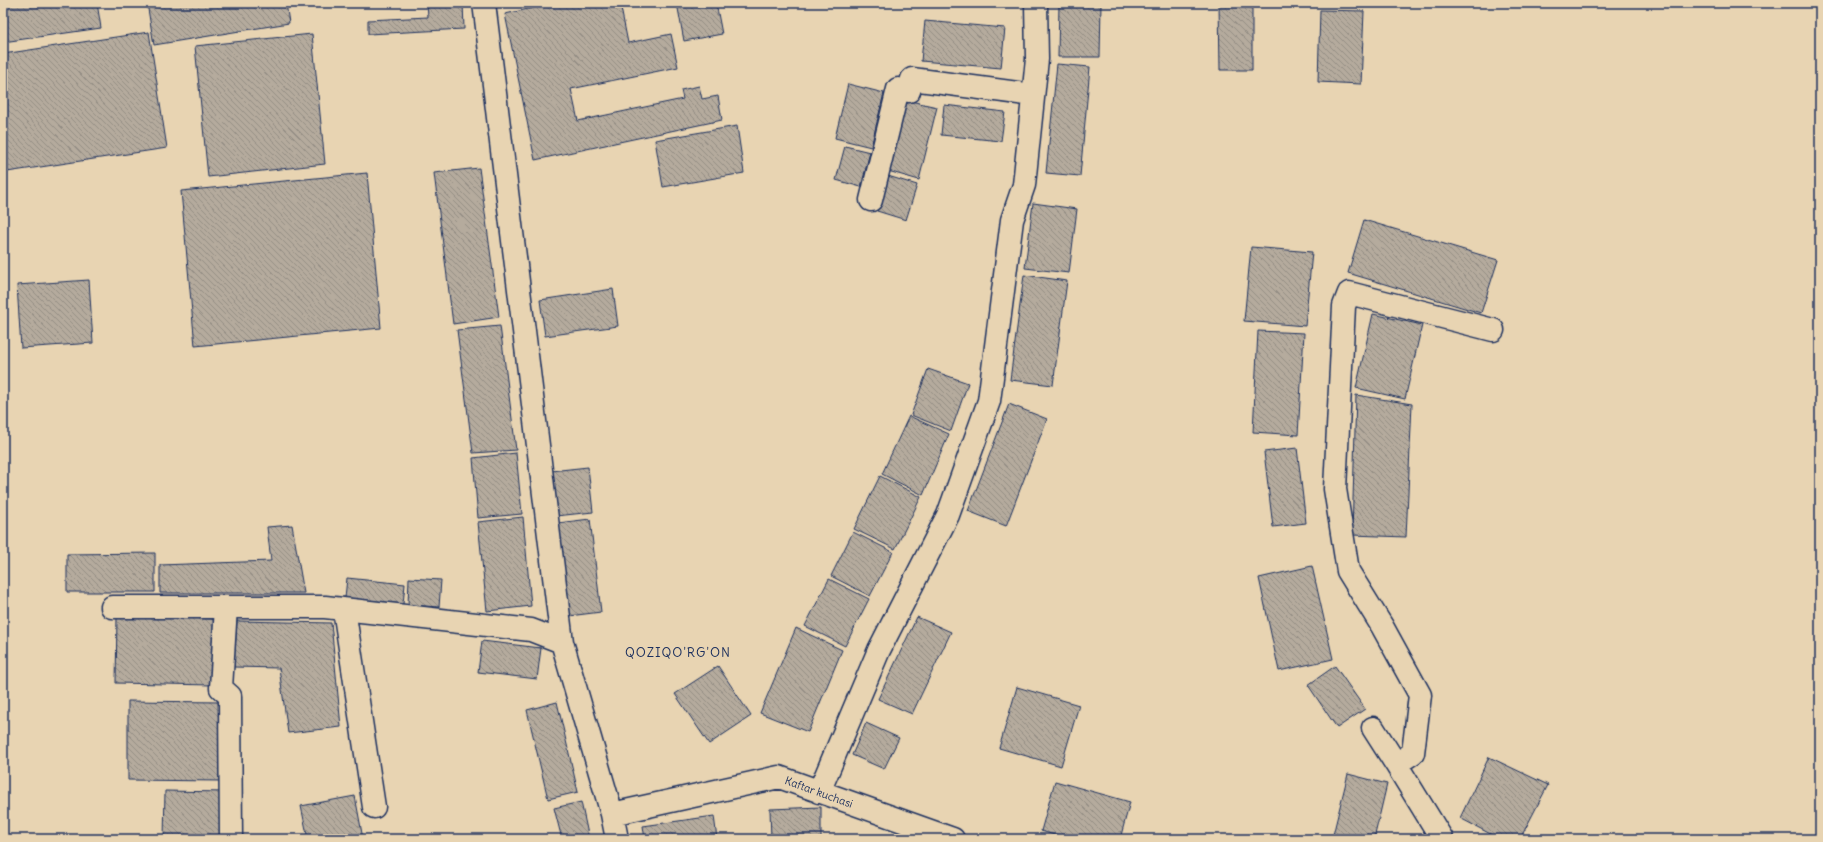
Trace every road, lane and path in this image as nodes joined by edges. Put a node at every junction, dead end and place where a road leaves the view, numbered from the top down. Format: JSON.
{"nodes":[{"id":1,"x":484,"y":3,"type":"edge"},
{"id":2,"x":1036,"y":3,"type":"edge"},
{"id":3,"x":1033,"y":95,"type":"junction"},
{"id":4,"x":871,"y":200,"type":"dead end"},
{"id":5,"x":1493,"y":330,"type":"dead end"},
{"id":6,"x":112,"y":607,"type":"dead end"},
{"id":7,"x":226,"y":607,"type":"junction"},
{"id":8,"x":344,"y":609,"type":"junction"},
{"id":9,"x":562,"y":642,"type":"junction"},
{"id":10,"x":1373,"y":728,"type":"dead end"},
{"id":11,"x":1396,"y":764,"type":"junction"},
{"id":12,"x":819,"y":792,"type":"junction"},
{"id":13,"x":374,"y":807,"type":"dead end"},
{"id":14,"x":612,"y":814,"type":"junction"},
{"id":15,"x":231,"y":839,"type":"edge"},
{"id":16,"x":617,"y":839,"type":"edge"},
{"id":17,"x":953,"y":839,"type":"edge"},
{"id":18,"x":1442,"y":839,"type":"edge"}],
"edges":[{"from":1,"to":9,"type":"street"},
{"from":2,"to":3,"type":"street"},
{"from":3,"to":4,"type":"street"},
{"from":3,"to":12,"type":"street"},
{"from":5,"to":11,"type":"street"},
{"from":6,"to":7,"type":"street"},
{"from":7,"to":8,"type":"street"},
{"from":7,"to":15,"type":"street"},
{"from":8,"to":9,"type":"street"},
{"from":8,"to":13,"type":"street"},
{"from":9,"to":14,"type":"street"},
{"from":10,"to":11,"type":"street"},
{"from":11,"to":18,"type":"street"},
{"from":12,"to":14,"type":"street","name":"Kaftar kuchasi"},
{"from":12,"to":17,"type":"street","name":"Kaftar kuchasi"},
{"from":14,"to":16,"type":"street"}]}
